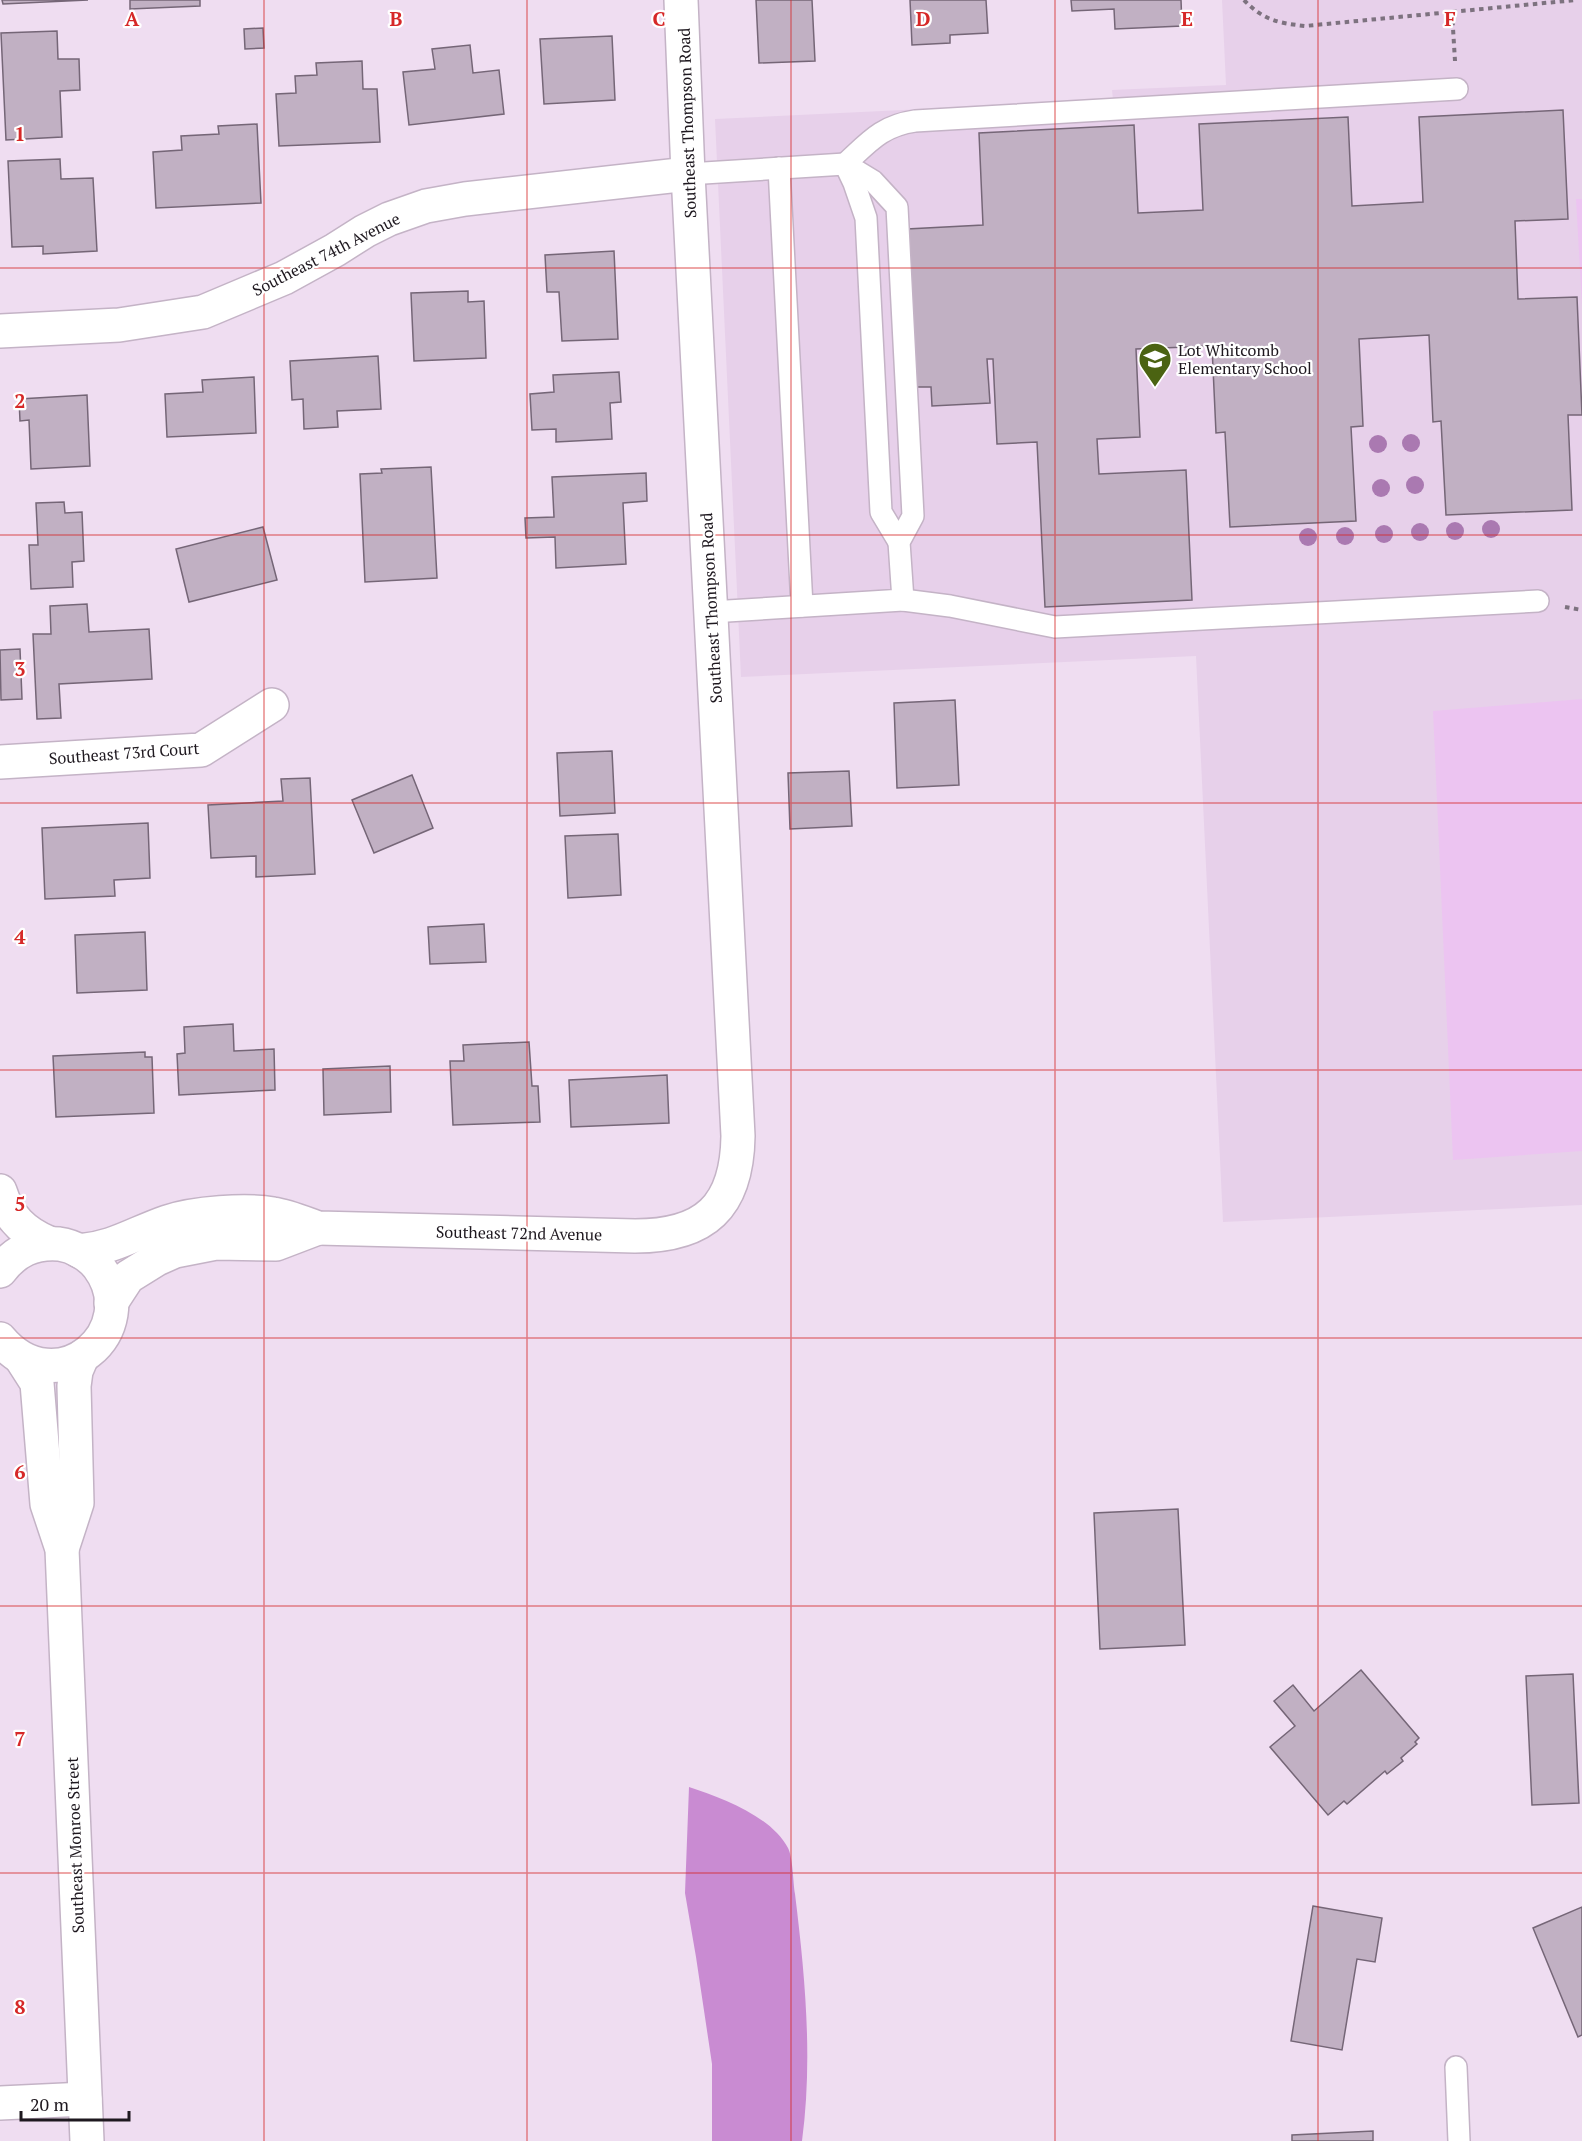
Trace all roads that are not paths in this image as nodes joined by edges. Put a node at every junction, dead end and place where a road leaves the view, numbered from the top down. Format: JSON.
{"nodes":[{"id":1,"x":681,"y":0,"type":"edge"},
{"id":2,"x":1457,"y":89,"type":"road end"},
{"id":3,"x":845,"y":164,"type":"junction"},
{"id":4,"x":779,"y":168,"type":"junction"},
{"id":5,"x":688,"y":174,"type":"junction"},
{"id":6,"x":0,"y":331,"type":"edge"},
{"id":7,"x":899,"y":542,"type":"junction"},
{"id":8,"x":903,"y":600,"type":"junction"},
{"id":9,"x":1538,"y":601,"type":"dead end"},
{"id":10,"x":802,"y":606,"type":"junction"},
{"id":11,"x":711,"y":612,"type":"junction"},
{"id":12,"x":272,"y":705,"type":"dead end"},
{"id":13,"x":0,"y":762,"type":"edge"},
{"id":14,"x":0,"y":1191,"type":"edge"},
{"id":15,"x":714,"y":1211,"type":"joint"},
{"id":16,"x":318,"y":1228,"type":"junction"},
{"id":17,"x":64,"y":1247,"type":"junction"},
{"id":18,"x":0,"y":1271,"type":"edge"},
{"id":19,"x":111,"y":1303,"type":"junction"},
{"id":20,"x":10,"y":1348,"type":"edge"},
{"id":21,"x":82,"y":1357,"type":"junction"},
{"id":22,"x":62,"y":1549,"type":"junction"},
{"id":23,"x":1456,"y":2067,"type":"dead end"},
{"id":24,"x":85,"y":2099,"type":"junction"},
{"id":25,"x":0,"y":2103,"type":"edge"},
{"id":26,"x":87,"y":2141,"type":"edge"},
{"id":27,"x":1459,"y":2141,"type":"edge"}],
"edges":[{"from":1,"to":5,"type":"street","name":"Southeast Thompson Road"},
{"from":2,"to":3,"type":"lane"},
{"from":3,"to":4,"type":"lane"},
{"from":3,"to":7,"type":"lane"},
{"from":3,"to":7,"type":"lane"},
{"from":4,"to":5,"type":"lane"},
{"from":4,"to":10,"type":"lane"},
{"from":5,"to":6,"type":"street","name":"Southeast 74th Avenue"},
{"from":5,"to":11,"type":"street","name":"Southeast Thompson Road"},
{"from":7,"to":8,"type":"lane"},
{"from":8,"to":9,"type":"lane"},
{"from":8,"to":10,"type":"lane"},
{"from":10,"to":11,"type":"lane"},
{"from":11,"to":15,"type":"street","name":"Southeast Thompson Road"},
{"from":12,"to":13,"type":"street","name":"Southeast 73rd Court"},
{"from":14,"to":17,"type":"street"},
{"from":15,"to":16,"type":"street","name":"Southeast 72nd Avenue"},
{"from":16,"to":17,"type":"street","name":"Southeast 72nd Avenue"},
{"from":16,"to":19,"type":"street","name":"Southeast 72nd Avenue"},
{"from":17,"to":18,"type":"street","name":"Southeast 72nd Avenue"},
{"from":17,"to":19,"type":"street"},
{"from":19,"to":21,"type":"street"},
{"from":20,"to":21,"type":"street"},
{"from":20,"to":22,"type":"street","name":"Southeast Monroe Street"},
{"from":21,"to":22,"type":"street","name":"Southeast Monroe Street"},
{"from":22,"to":24,"type":"street","name":"Southeast Monroe Street"},
{"from":23,"to":27,"type":"lane"},
{"from":24,"to":25,"type":"street"},
{"from":24,"to":26,"type":"street","name":"Southeast Monroe Street"}]}
